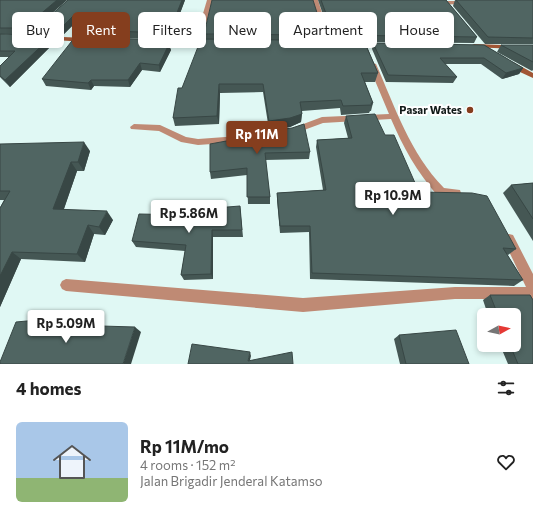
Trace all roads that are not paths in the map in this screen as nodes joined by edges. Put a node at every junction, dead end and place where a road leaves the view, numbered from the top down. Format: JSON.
{"nodes":[{"id":1,"x":210,"y":0,"type":"edge"},
{"id":2,"x":315,"y":0,"type":"edge"},
{"id":3,"x":444,"y":1,"type":"edge"},
{"id":4,"x":473,"y":3,"type":"edge"},
{"id":5,"x":449,"y":8,"type":"edge"},
{"id":6,"x":321,"y":12,"type":"edge"},
{"id":7,"x":206,"y":14,"type":"edge"},
{"id":8,"x":480,"y":44,"type":"junction"},
{"id":9,"x":467,"y":46,"type":"edge"},
{"id":10,"x":366,"y":48,"type":"edge"},
{"id":11,"x":533,"y":48,"type":"edge"},
{"id":12,"x":533,"y":76,"type":"edge"},
{"id":13,"x":395,"y":116,"type":"junction"},
{"id":14,"x":134,"y":126,"type":"dead end"},
{"id":15,"x":285,"y":132,"type":"edge"},
{"id":16,"x":246,"y":138,"type":"edge"},
{"id":17,"x":468,"y":194,"type":"edge"},
{"id":18,"x":503,"y":227,"type":"edge"},
{"id":19,"x":66,"y":285,"type":"dead end"},
{"id":20,"x":533,"y":287,"type":"edge"},
{"id":21,"x":533,"y":293,"type":"edge"}],
"edges":[{"from":1,"to":7,"type":"street"},
{"from":2,"to":6,"type":"street"},
{"from":3,"to":4,"type":"street"},
{"from":3,"to":5,"type":"main road"},
{"from":8,"to":9,"type":"main road"},
{"from":8,"to":11,"type":"main road"},
{"from":8,"to":12,"type":"main road"},
{"from":10,"to":13,"type":"street"},
{"from":13,"to":15,"type":"street"},
{"from":13,"to":17,"type":"street"},
{"from":14,"to":16,"type":"street"},
{"from":18,"to":20,"type":"street"},
{"from":19,"to":21,"type":"street"}]}
